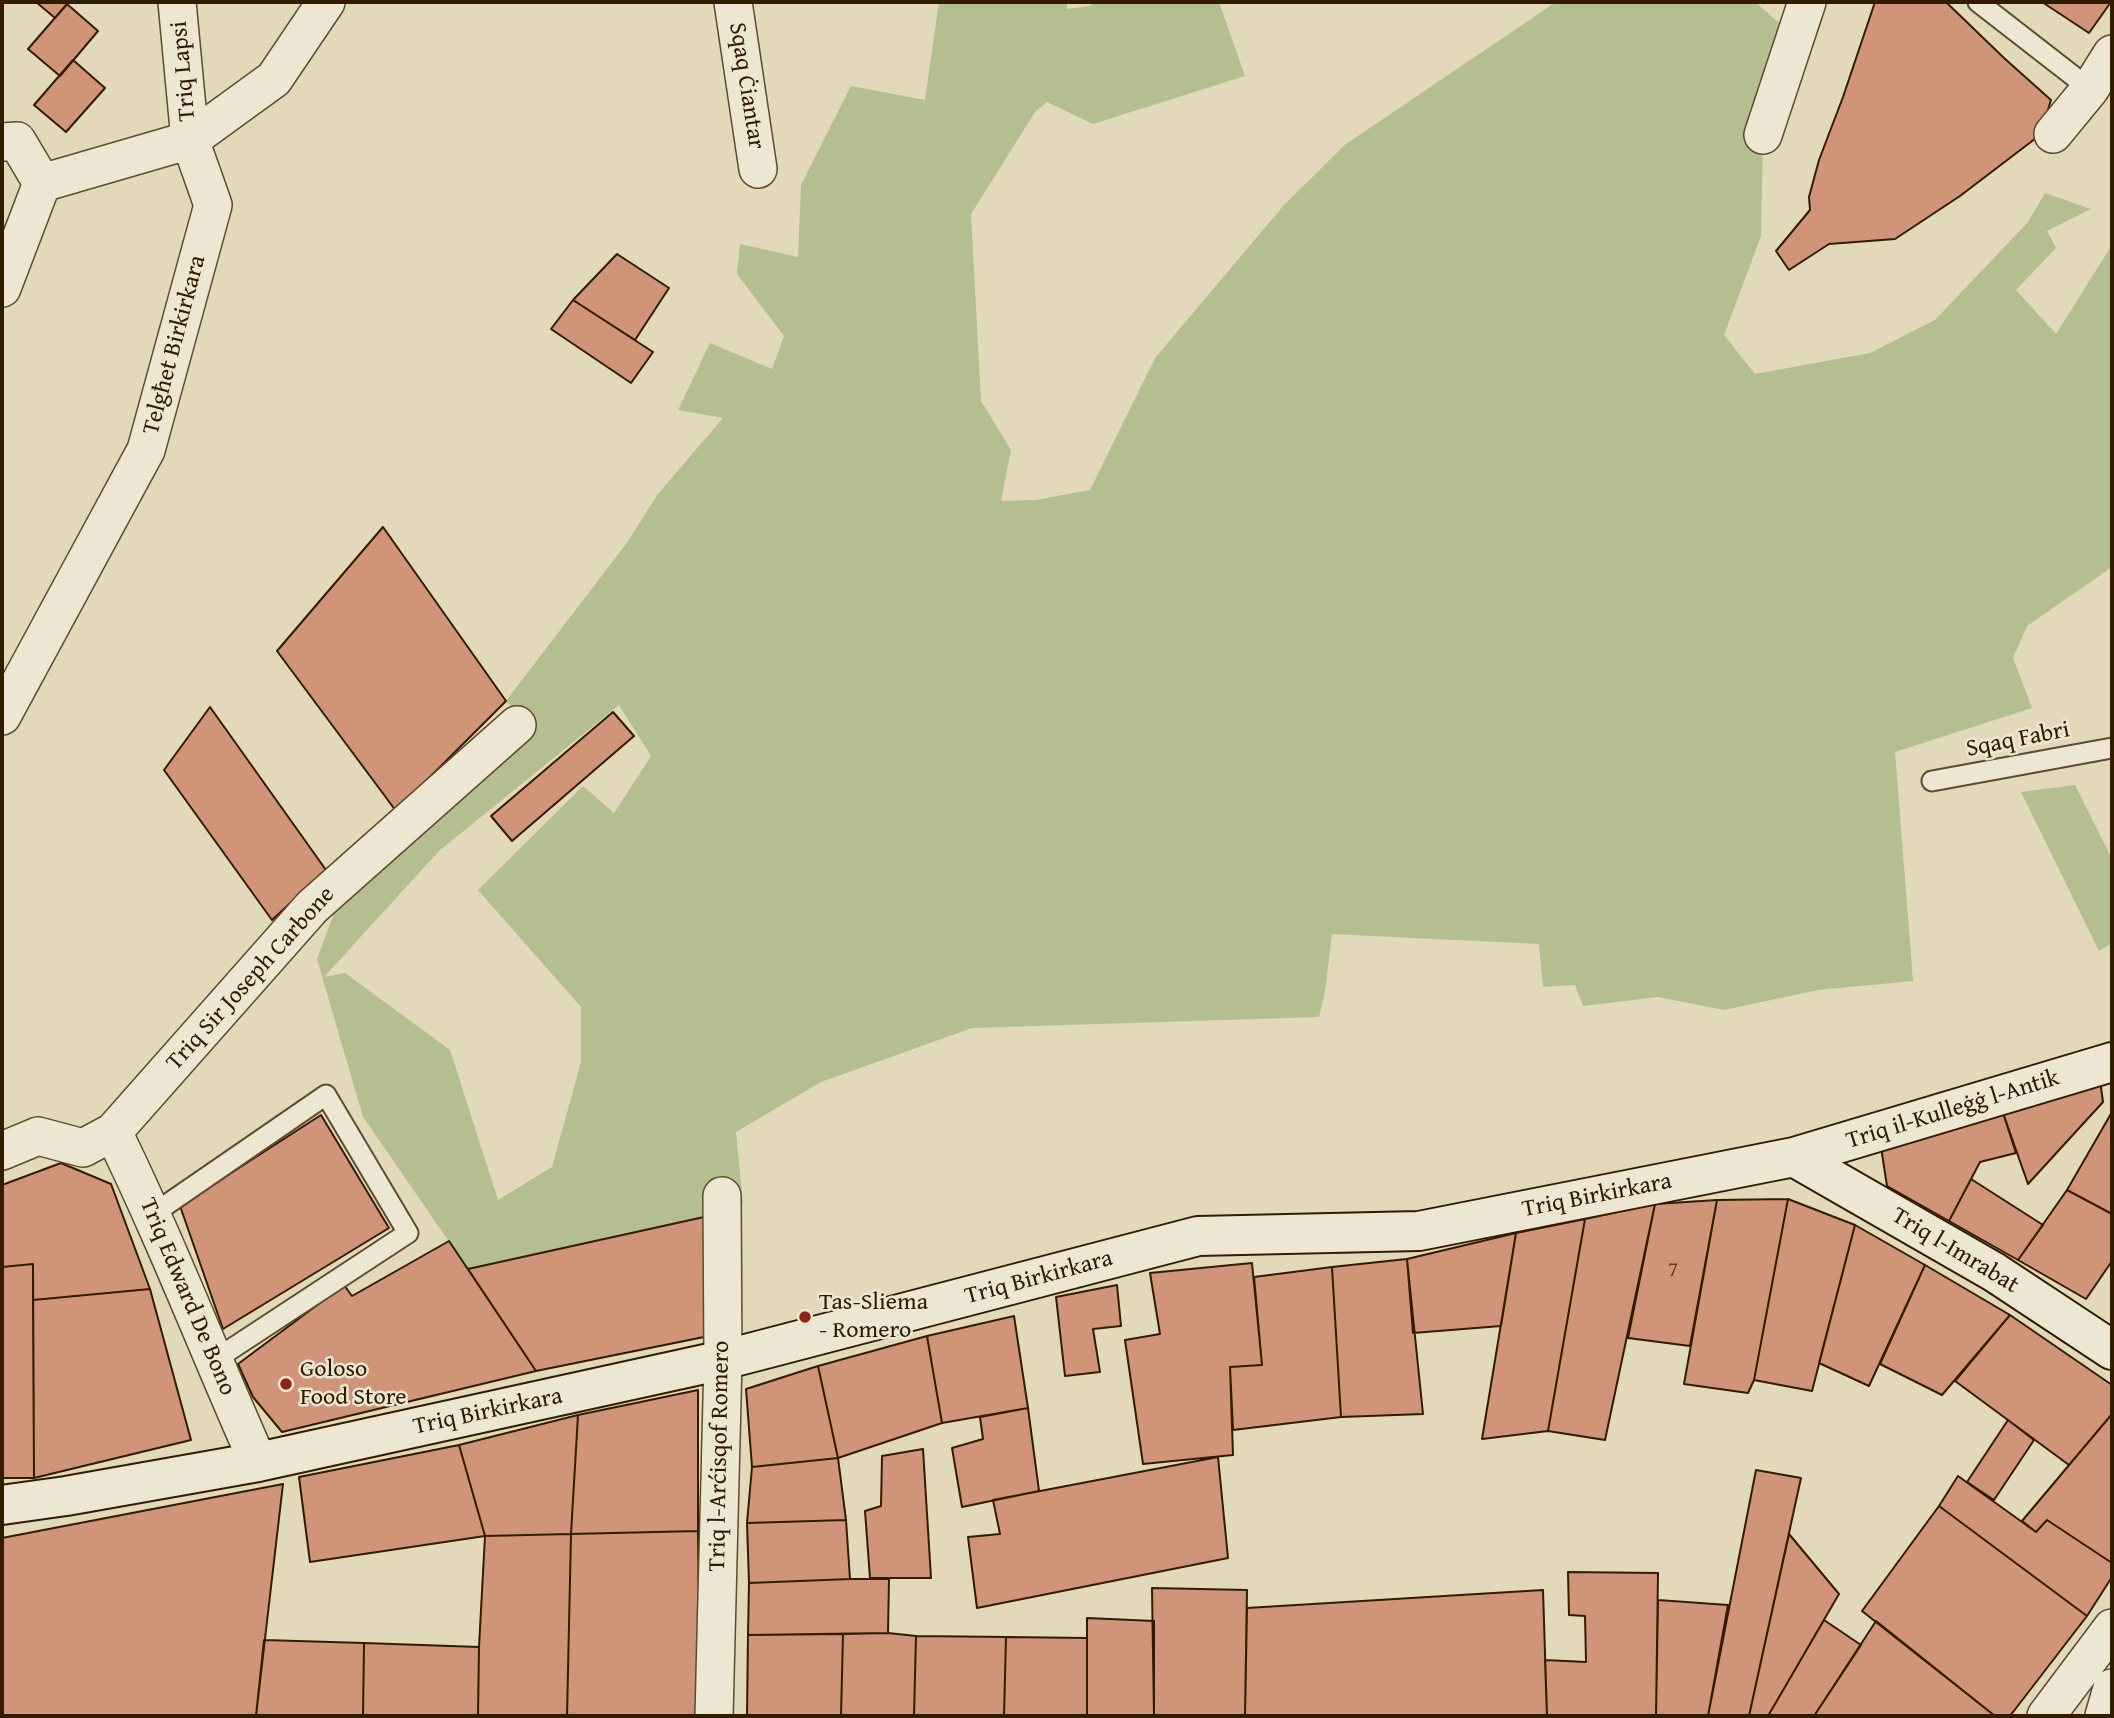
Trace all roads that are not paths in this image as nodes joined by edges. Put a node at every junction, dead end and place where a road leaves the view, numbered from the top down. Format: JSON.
{"nodes":[{"id":1,"x":177,"y":2,"type":"edge"},
{"id":2,"x":326,"y":2,"type":"edge"},
{"id":3,"x":733,"y":2,"type":"edge"},
{"id":4,"x":1807,"y":2,"type":"edge"},
{"id":5,"x":1978,"y":2,"type":"edge"},
{"id":6,"x":2112,"y":54,"type":"edge"},
{"id":7,"x":2090,"y":89,"type":"junction"},
{"id":8,"x":2053,"y":134,"type":"dead end"},
{"id":9,"x":1763,"y":135,"type":"dead end"},
{"id":10,"x":7,"y":137,"type":"edge"},
{"id":11,"x":190,"y":140,"type":"junction"},
{"id":12,"x":758,"y":169,"type":"dead end"},
{"id":13,"x":42,"y":183,"type":"junction"},
{"id":14,"x":2,"y":288,"type":"edge"},
{"id":15,"x":2,"y":716,"type":"edge"},
{"id":16,"x":517,"y":725,"type":"dead end"},
{"id":17,"x":2112,"y":748,"type":"edge"},
{"id":18,"x":1932,"y":781,"type":"dead end"},
{"id":19,"x":2112,"y":1062,"type":"edge"},
{"id":20,"x":113,"y":1132,"type":"junction"},
{"id":21,"x":2,"y":1151,"type":"edge"},
{"id":22,"x":1794,"y":1157,"type":"junction"},
{"id":23,"x":722,"y":1196,"type":"dead end"},
{"id":24,"x":153,"y":1214,"type":"junction"},
{"id":25,"x":2112,"y":1350,"type":"edge"},
{"id":26,"x":723,"y":1360,"type":"junction"},
{"id":27,"x":213,"y":1361,"type":"junction"},
{"id":28,"x":258,"y":1462,"type":"junction"},
{"id":29,"x":2,"y":1505,"type":"edge"},
{"id":30,"x":2112,"y":1628,"type":"edge"},
{"id":31,"x":2112,"y":1689,"type":"edge"},
{"id":32,"x":714,"y":1716,"type":"edge"},
{"id":33,"x":2046,"y":1716,"type":"edge"},
{"id":34,"x":2104,"y":1716,"type":"edge"}],
"edges":[{"from":1,"to":11,"type":"street","name":"Triq Lapsi"},
{"from":2,"to":11,"type":"street"},
{"from":3,"to":12,"type":"street","name":"Sqaq Ċiantar"},
{"from":4,"to":9,"type":"street"},
{"from":5,"to":7,"type":"lane"},
{"from":6,"to":7,"type":"street"},
{"from":7,"to":8,"type":"street"},
{"from":10,"to":13,"type":"street"},
{"from":11,"to":13,"type":"street"},
{"from":11,"to":15,"type":"street","name":"Telgħet Birkirkara"},
{"from":13,"to":14,"type":"street"},
{"from":16,"to":20,"type":"street","name":"Triq Sir Joseph Carbone"},
{"from":17,"to":18,"type":"lane","name":"Sqaq Fabri"},
{"from":19,"to":22,"type":"main road","name":"Triq il-Kulleġġ l-Antik"},
{"from":20,"to":21,"type":"street","name":"Triq Sir Joseph Carbone"},
{"from":20,"to":24,"type":"street","name":"Triq Edward De Bono"},
{"from":22,"to":25,"type":"main road","name":"Triq l-Imrabat"},
{"from":22,"to":26,"type":"main road","name":"Triq Birkirkara"},
{"from":23,"to":26,"type":"street","name":"Triq l-Arćisqof Romero"},
{"from":24,"to":27,"type":"street","name":"Triq Edward De Bono"},
{"from":24,"to":27,"type":"lane"},
{"from":26,"to":28,"type":"main road","name":"Triq Birkirkara"},
{"from":26,"to":32,"type":"street","name":"Triq l-Arćisqof Romero"},
{"from":27,"to":28,"type":"street","name":"Triq Edward De Bono"},
{"from":28,"to":29,"type":"main road","name":"Triq Birkirkara"},
{"from":30,"to":33,"type":"street"},
{"from":31,"to":34,"type":"street"}]}
